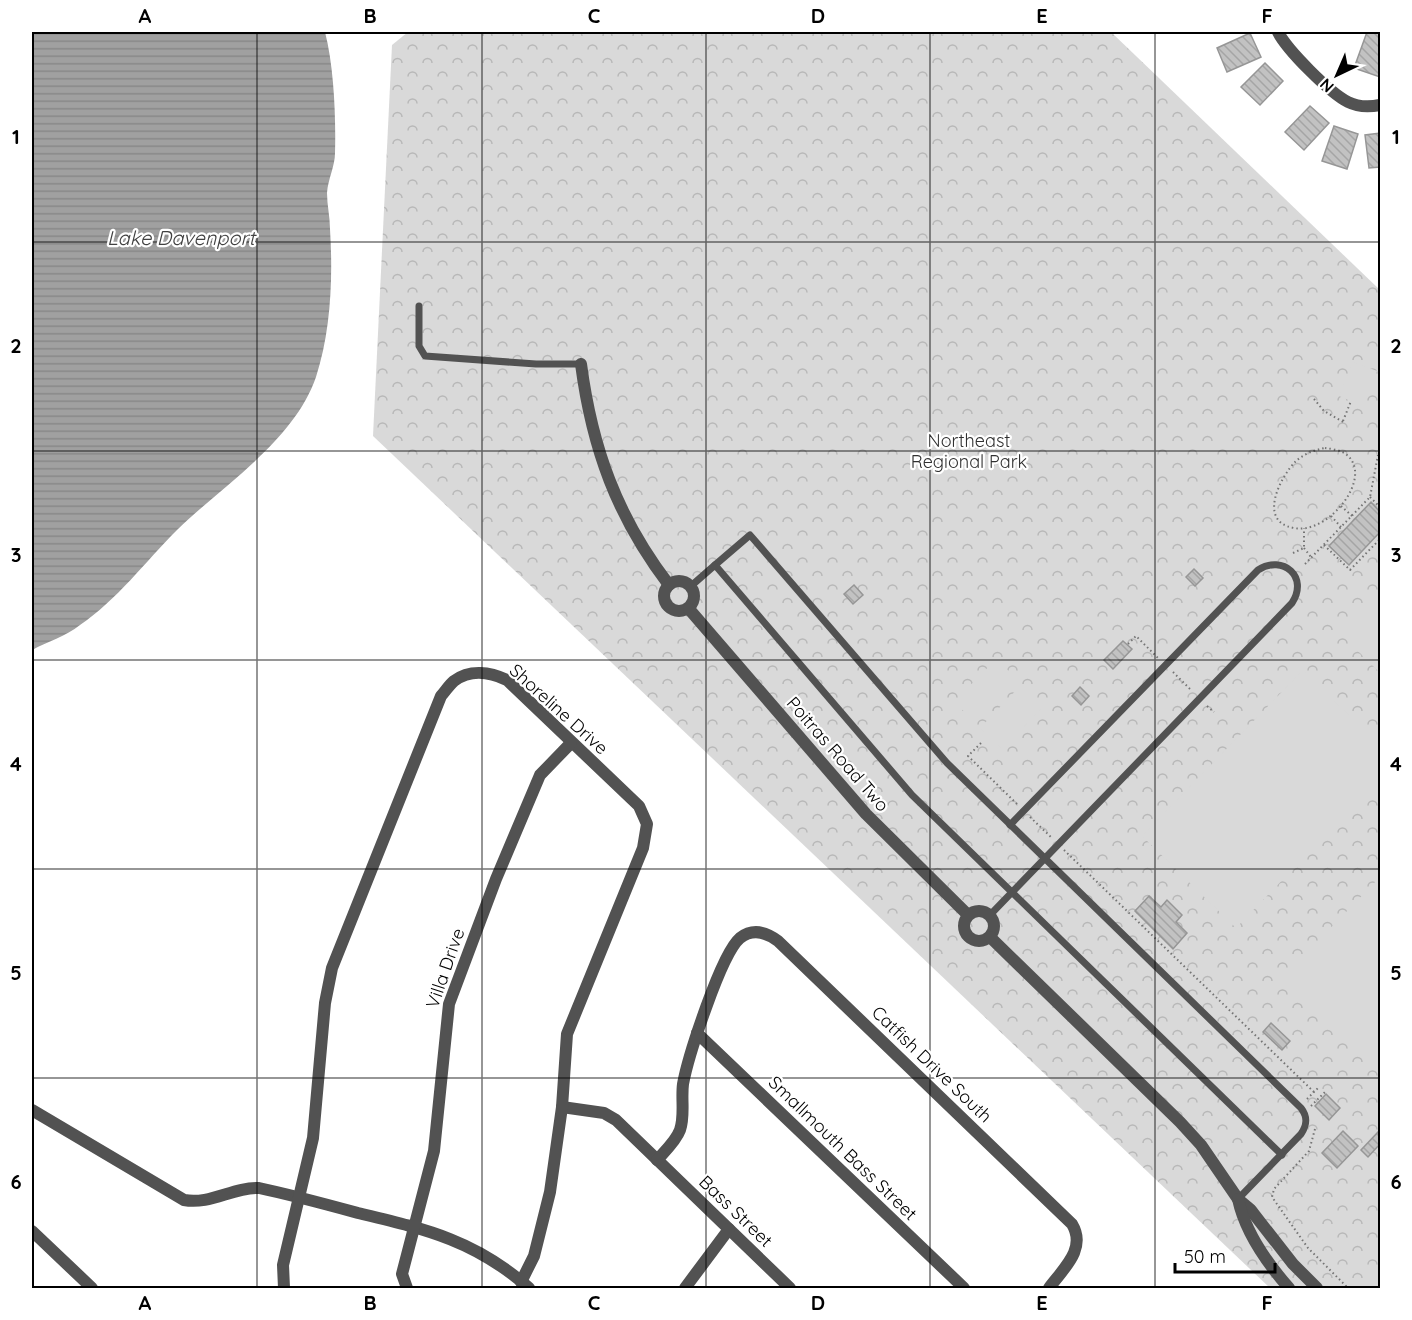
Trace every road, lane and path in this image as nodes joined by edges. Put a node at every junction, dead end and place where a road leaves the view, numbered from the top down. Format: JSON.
{"nodes":[{"id":1,"x":1278,"y":32,"type":"edge"},
{"id":2,"x":1380,"y":105,"type":"edge"},
{"id":3,"x":419,"y":306,"type":"dead end"},
{"id":4,"x":581,"y":364,"type":"joint"},
{"id":5,"x":1314,"y":399,"type":"dead end"},
{"id":6,"x":1351,"y":401,"type":"dead end"},
{"id":7,"x":1378,"y":455,"type":"dead end"},
{"id":8,"x":1370,"y":497,"type":"junction"},
{"id":9,"x":1341,"y":506,"type":"junction"},
{"id":10,"x":1380,"y":507,"type":"edge"},
{"id":11,"x":1331,"y":516,"type":"junction"},
{"id":12,"x":1352,"y":516,"type":"junction"},
{"id":13,"x":1341,"y":527,"type":"junction"},
{"id":14,"x":1304,"y":528,"type":"junction"},
{"id":15,"x":1380,"y":539,"type":"edge"},
{"id":16,"x":1323,"y":545,"type":"junction"},
{"id":17,"x":1304,"y":548,"type":"junction"},
{"id":18,"x":1293,"y":553,"type":"dead end"},
{"id":19,"x":1311,"y":558,"type":"junction"},
{"id":20,"x":1305,"y":564,"type":"dead end"},
{"id":21,"x":715,"y":565,"type":"junction"},
{"id":22,"x":669,"y":585,"type":"junction"},
{"id":23,"x":691,"y":586,"type":"junction"},
{"id":24,"x":689,"y":609,"type":"junction"},
{"id":25,"x":571,"y":743,"type":"junction"},
{"id":26,"x":981,"y":743,"type":"dead end"},
{"id":27,"x":1024,"y":811,"type":"junction"},
{"id":28,"x":1010,"y":825,"type":"junction"},
{"id":29,"x":1058,"y":844,"type":"junction"},
{"id":30,"x":1045,"y":858,"type":"junction"},
{"id":31,"x":1011,"y":893,"type":"junction"},
{"id":32,"x":968,"y":915,"type":"junction"},
{"id":33,"x":990,"y":915,"type":"junction"},
{"id":34,"x":990,"y":937,"type":"junction"},
{"id":35,"x":697,"y":1032,"type":"junction"},
{"id":36,"x":1318,"y":1088,"type":"dead end"},
{"id":37,"x":1314,"y":1092,"type":"junction"},
{"id":38,"x":1325,"y":1092,"type":"dead end"},
{"id":39,"x":562,"y":1107,"type":"junction"},
{"id":40,"x":32,"y":1110,"type":"edge"},
{"id":41,"x":1316,"y":1125,"type":"dead end"},
{"id":42,"x":1281,"y":1155,"type":"junction"},
{"id":43,"x":657,"y":1160,"type":"junction"},
{"id":44,"x":298,"y":1198,"type":"junction"},
{"id":45,"x":1238,"y":1199,"type":"junction"},
{"id":46,"x":416,"y":1227,"type":"junction"},
{"id":47,"x":729,"y":1229,"type":"junction"},
{"id":48,"x":32,"y":1231,"type":"edge"},
{"id":49,"x":525,"y":1285,"type":"edge"},
{"id":50,"x":92,"y":1288,"type":"edge"},
{"id":51,"x":284,"y":1288,"type":"edge"},
{"id":52,"x":407,"y":1288,"type":"edge"},
{"id":53,"x":685,"y":1288,"type":"edge"},
{"id":54,"x":790,"y":1288,"type":"edge"},
{"id":55,"x":964,"y":1288,"type":"edge"},
{"id":56,"x":1049,"y":1288,"type":"edge"},
{"id":57,"x":1289,"y":1288,"type":"edge"},
{"id":58,"x":1317,"y":1288,"type":"edge"},
{"id":59,"x":1348,"y":1288,"type":"edge"}],
"edges":[{"from":1,"to":2,"type":"street"},
{"from":3,"to":4,"type":"lane"},
{"from":4,"to":22,"type":"street","name":"Poitras Road Two"},
{"from":5,"to":6,"type":"path"},
{"from":7,"to":8,"type":"path"},
{"from":8,"to":10,"type":"path"},
{"from":8,"to":12,"type":"path"},
{"from":9,"to":11,"type":"path"},
{"from":9,"to":12,"type":"path"},
{"from":9,"to":14,"type":"path"},
{"from":11,"to":13,"type":"path"},
{"from":11,"to":14,"type":"path"},
{"from":12,"to":13,"type":"path"},
{"from":13,"to":16,"type":"path"},
{"from":14,"to":17,"type":"path"},
{"from":15,"to":16,"type":"path"},
{"from":16,"to":19,"type":"path"},
{"from":17,"to":18,"type":"path"},
{"from":17,"to":19,"type":"path"},
{"from":19,"to":20,"type":"path"},
{"from":21,"to":23,"type":"lane"},
{"from":21,"to":28,"type":"lane"},
{"from":21,"to":31,"type":"lane"},
{"from":22,"to":23,"type":"street"},
{"from":22,"to":24,"type":"street","name":"Poitras Road Two"},
{"from":23,"to":24,"type":"street"},
{"from":24,"to":32,"type":"street","name":"Poitras Road Two"},
{"from":25,"to":39,"type":"street","name":"Shoreline Drive"},
{"from":25,"to":44,"type":"street","name":"Shoreline Drive"},
{"from":25,"to":46,"type":"street","name":"Villa Drive"},
{"from":26,"to":27,"type":"path"},
{"from":27,"to":28,"type":"lane"},
{"from":27,"to":29,"type":"path"},
{"from":27,"to":29,"type":"lane"},
{"from":28,"to":30,"type":"lane"},
{"from":29,"to":30,"type":"lane"},
{"from":29,"to":37,"type":"path"},
{"from":30,"to":31,"type":"lane"},
{"from":30,"to":42,"type":"lane"},
{"from":31,"to":33,"type":"lane"},
{"from":31,"to":42,"type":"lane"},
{"from":32,"to":33,"type":"street"},
{"from":32,"to":34,"type":"street"},
{"from":33,"to":34,"type":"street"},
{"from":34,"to":45,"type":"street"},
{"from":35,"to":43,"type":"street"},
{"from":35,"to":55,"type":"street","name":"Smallmouth Bass Street"},
{"from":35,"to":56,"type":"street","name":"Catfish Drive South"},
{"from":36,"to":37,"type":"path"},
{"from":37,"to":38,"type":"path"},
{"from":39,"to":43,"type":"street","name":"Bass Street"},
{"from":39,"to":49,"type":"street","name":"Shoreline Drive"},
{"from":40,"to":44,"type":"street"},
{"from":41,"to":59,"type":"path"},
{"from":42,"to":45,"type":"lane"},
{"from":43,"to":47,"type":"street","name":"Bass Street"},
{"from":44,"to":46,"type":"street"},
{"from":44,"to":51,"type":"street","name":"Shoreline Drive"},
{"from":45,"to":57,"type":"street"},
{"from":45,"to":58,"type":"street"},
{"from":46,"to":49,"type":"street"},
{"from":46,"to":52,"type":"street","name":"Villa Drive"},
{"from":47,"to":53,"type":"street"},
{"from":47,"to":54,"type":"street","name":"Bass Street"},
{"from":48,"to":50,"type":"street"}]}
